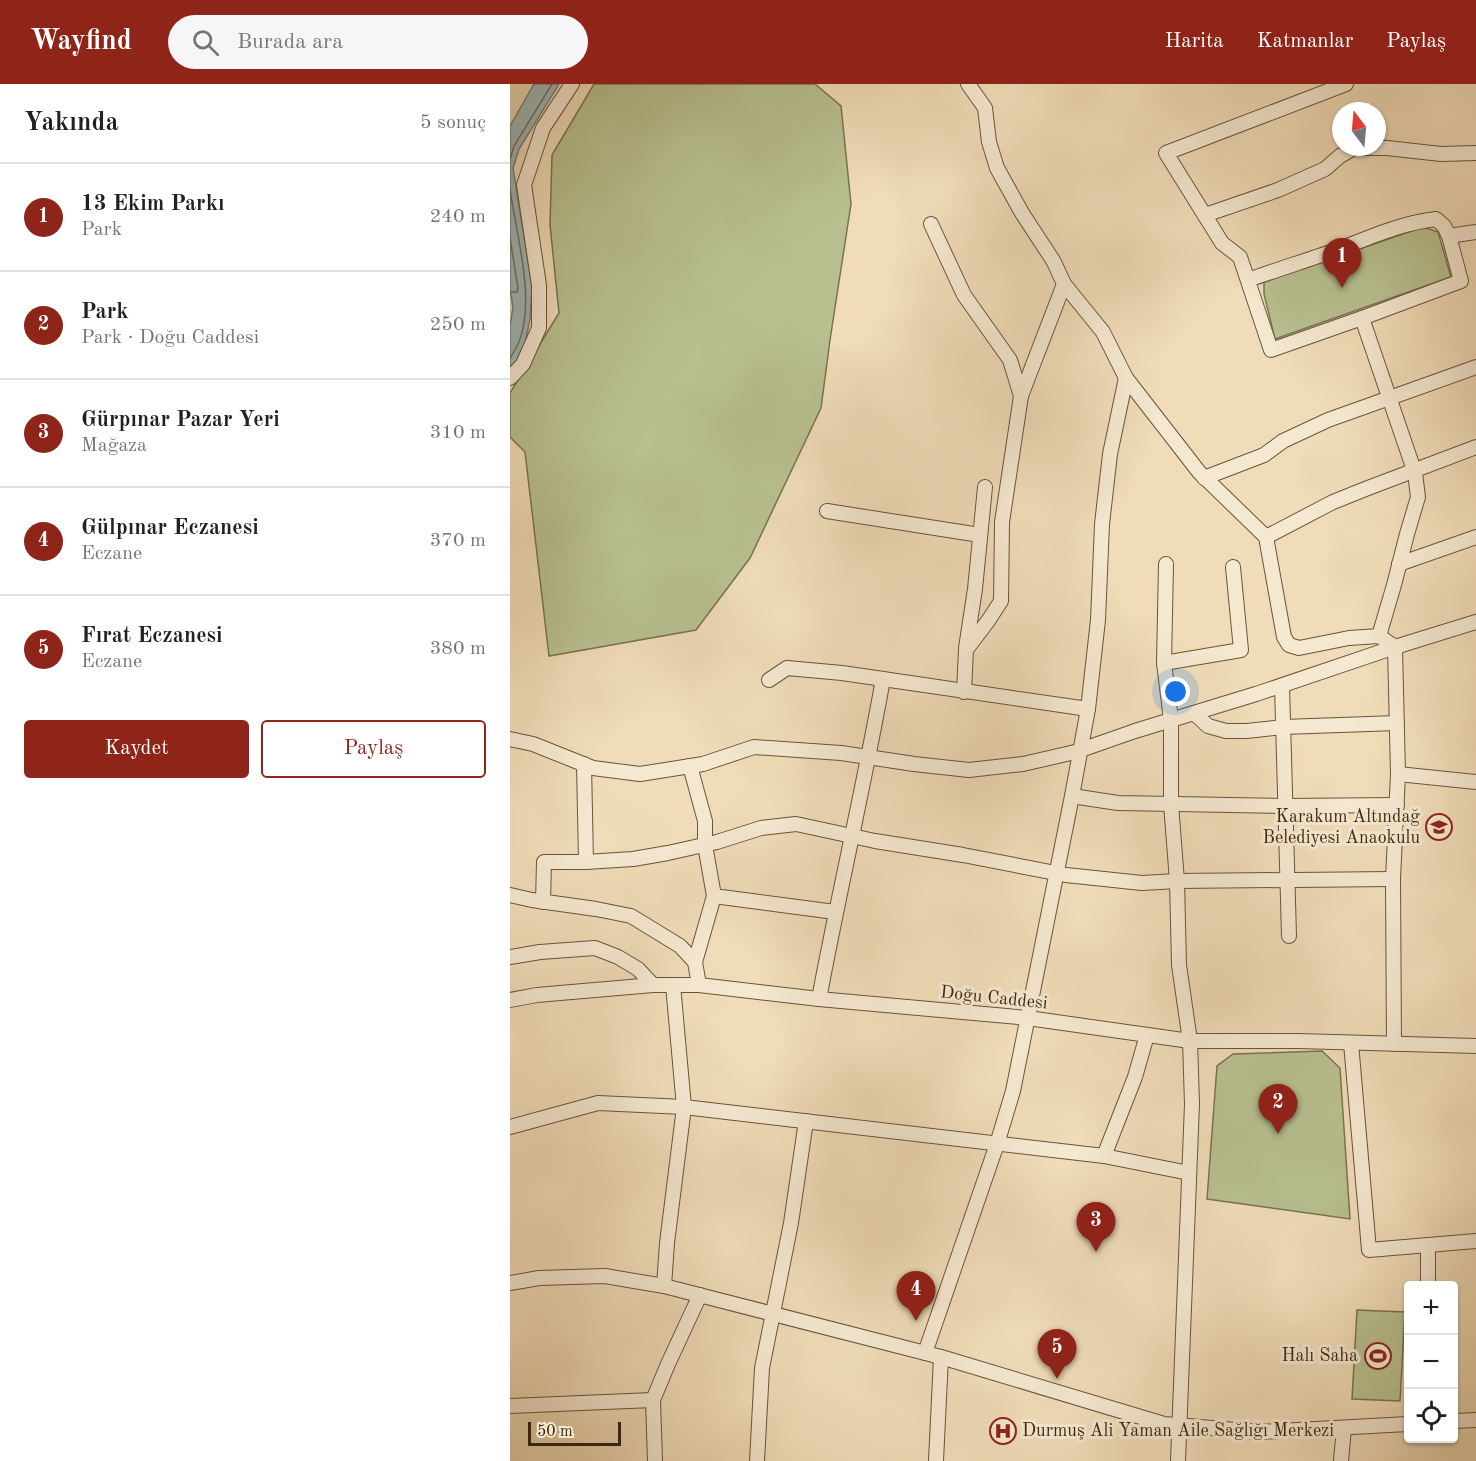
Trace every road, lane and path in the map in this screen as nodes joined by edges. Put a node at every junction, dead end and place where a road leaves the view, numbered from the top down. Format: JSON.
{"nodes":[{"id":1,"x":572,"y":84,"type":"edge"},
{"id":2,"x":968,"y":84,"type":"edge"},
{"id":3,"x":1346,"y":84,"type":"edge"},
{"id":4,"x":1476,"y":153,"type":"edge"},
{"id":5,"x":1205,"y":215,"type":"junction"},
{"id":6,"x":931,"y":224,"type":"dead end"},
{"id":7,"x":1476,"y":232,"type":"edge"},
{"id":8,"x":1449,"y":236,"type":"junction"},
{"id":9,"x":1248,"y":280,"type":"junction"},
{"id":10,"x":1064,"y":284,"type":"junction"},
{"id":11,"x":1362,"y":318,"type":"junction"},
{"id":12,"x":1476,"y":367,"type":"edge"},
{"id":13,"x":510,"y":378,"type":"edge"},
{"id":14,"x":1126,"y":378,"type":"junction"},
{"id":15,"x":1021,"y":396,"type":"junction"},
{"id":16,"x":1390,"y":399,"type":"junction"},
{"id":17,"x":1476,"y":447,"type":"edge"},
{"id":18,"x":1414,"y":470,"type":"junction"},
{"id":19,"x":1204,"y":478,"type":"junction"},
{"id":20,"x":985,"y":487,"type":"dead end"},
{"id":21,"x":827,"y":511,"type":"dead end"},
{"id":22,"x":980,"y":535,"type":"junction"},
{"id":23,"x":1266,"y":537,"type":"junction"},
{"id":24,"x":1476,"y":537,"type":"edge"},
{"id":25,"x":1166,"y":564,"type":"dead end"},
{"id":26,"x":1400,"y":564,"type":"junction"},
{"id":27,"x":1233,"y":567,"type":"dead end"},
{"id":28,"x":1476,"y":622,"type":"edge"},
{"id":29,"x":1379,"y":636,"type":"junction"},
{"id":30,"x":1395,"y":647,"type":"junction"},
{"id":31,"x":966,"y":650,"type":"junction"},
{"id":32,"x":1164,"y":663,"type":"junction"},
{"id":33,"x":883,"y":679,"type":"junction"},
{"id":34,"x":769,"y":680,"type":"dead end"},
{"id":35,"x":1282,"y":686,"type":"junction"},
{"id":36,"x":964,"y":692,"type":"junction"},
{"id":37,"x":1088,"y":709,"type":"junction"},
{"id":38,"x":1194,"y":713,"type":"junction"},
{"id":39,"x":1172,"y":720,"type":"junction"},
{"id":40,"x":1397,"y":723,"type":"junction"},
{"id":41,"x":1283,"y":727,"type":"junction"},
{"id":42,"x":510,"y":739,"type":"edge"},
{"id":43,"x":1081,"y":750,"type":"junction"},
{"id":44,"x":869,"y":757,"type":"junction"},
{"id":45,"x":584,"y":764,"type":"junction"},
{"id":46,"x":690,"y":766,"type":"junction"},
{"id":47,"x":1398,"y":774,"type":"junction"},
{"id":48,"x":1476,"y":782,"type":"edge"},
{"id":49,"x":1072,"y":796,"type":"junction"},
{"id":50,"x":1171,"y":804,"type":"junction"},
{"id":51,"x":1396,"y":805,"type":"junction"},
{"id":52,"x":1285,"y":806,"type":"junction"},
{"id":53,"x":851,"y":836,"type":"junction"},
{"id":54,"x":705,"y":845,"type":"junction"},
{"id":55,"x":586,"y":862,"type":"junction"},
{"id":56,"x":1057,"y":874,"type":"junction"},
{"id":57,"x":1393,"y":879,"type":"junction"},
{"id":58,"x":1177,"y":881,"type":"junction"},
{"id":59,"x":1288,"y":881,"type":"junction"},
{"id":60,"x":510,"y":895,"type":"edge"},
{"id":61,"x":714,"y":896,"type":"junction"},
{"id":62,"x":543,"y":902,"type":"junction"},
{"id":63,"x":835,"y":912,"type":"junction"},
{"id":64,"x":1289,"y":936,"type":"dead end"},
{"id":65,"x":510,"y":957,"type":"edge"},
{"id":66,"x":695,"y":962,"type":"junction"},
{"id":67,"x":653,"y":985,"type":"junction"},
{"id":68,"x":673,"y":985,"type":"junction"},
{"id":69,"x":699,"y":985,"type":"junction"},
{"id":70,"x":819,"y":999,"type":"junction"},
{"id":71,"x":510,"y":1000,"type":"edge"},
{"id":72,"x":1028,"y":1018,"type":"junction"},
{"id":73,"x":1147,"y":1035,"type":"junction"},
{"id":74,"x":1190,"y":1041,"type":"junction"},
{"id":75,"x":1351,"y":1043,"type":"junction"},
{"id":76,"x":1394,"y":1044,"type":"junction"},
{"id":77,"x":1476,"y":1046,"type":"edge"},
{"id":78,"x":684,"y":1107,"type":"junction"},
{"id":79,"x":806,"y":1121,"type":"junction"},
{"id":80,"x":510,"y":1127,"type":"edge"},
{"id":81,"x":997,"y":1144,"type":"junction"},
{"id":82,"x":1104,"y":1156,"type":"junction"},
{"id":83,"x":1189,"y":1173,"type":"junction"},
{"id":84,"x":1476,"y":1241,"type":"edge"},
{"id":85,"x":1428,"y":1245,"type":"junction"},
{"id":86,"x":1428,"y":1281,"type":"edge"},
{"id":87,"x":510,"y":1283,"type":"edge"},
{"id":88,"x":664,"y":1286,"type":"junction"},
{"id":89,"x":700,"y":1295,"type":"junction"},
{"id":90,"x":773,"y":1313,"type":"junction"},
{"id":91,"x":925,"y":1353,"type":"junction"},
{"id":92,"x":941,"y":1357,"type":"junction"},
{"id":93,"x":653,"y":1400,"type":"junction"},
{"id":94,"x":510,"y":1406,"type":"edge"},
{"id":95,"x":1476,"y":1420,"type":"edge"},
{"id":96,"x":1458,"y":1421,"type":"edge"},
{"id":97,"x":1404,"y":1424,"type":"edge"},
{"id":98,"x":1179,"y":1425,"type":"junction"},
{"id":99,"x":1344,"y":1428,"type":"junction"},
{"id":100,"x":655,"y":1461,"type":"edge"},
{"id":101,"x":757,"y":1461,"type":"edge"},
{"id":102,"x":936,"y":1461,"type":"edge"},
{"id":103,"x":1178,"y":1461,"type":"edge"},
{"id":104,"x":1341,"y":1461,"type":"edge"}],
"edges":[{"from":1,"to":13,"type":"street"},
{"from":2,"to":10,"type":"street"},
{"from":3,"to":5,"type":"street"},
{"from":4,"to":5,"type":"street"},
{"from":5,"to":9,"type":"street"},
{"from":6,"to":15,"type":"street"},
{"from":7,"to":8,"type":"street"},
{"from":8,"to":9,"type":"street"},
{"from":8,"to":11,"type":"street"},
{"from":9,"to":11,"type":"street"},
{"from":10,"to":14,"type":"street"},
{"from":10,"to":15,"type":"street"},
{"from":11,"to":16,"type":"street"},
{"from":12,"to":16,"type":"street"},
{"from":14,"to":19,"type":"street"},
{"from":14,"to":37,"type":"street"},
{"from":15,"to":31,"type":"street"},
{"from":16,"to":18,"type":"street"},
{"from":16,"to":19,"type":"street"},
{"from":17,"to":18,"type":"street"},
{"from":18,"to":23,"type":"street"},
{"from":18,"to":26,"type":"street"},
{"from":19,"to":23,"type":"street"},
{"from":20,"to":22,"type":"street"},
{"from":21,"to":22,"type":"street"},
{"from":22,"to":31,"type":"street"},
{"from":23,"to":29,"type":"street"},
{"from":24,"to":26,"type":"street"},
{"from":25,"to":32,"type":"street"},
{"from":26,"to":29,"type":"street"},
{"from":27,"to":32,"type":"street"},
{"from":28,"to":30,"type":"street"},
{"from":29,"to":30,"type":"street"},
{"from":30,"to":35,"type":"street"},
{"from":30,"to":40,"type":"street"},
{"from":31,"to":36,"type":"street"},
{"from":32,"to":39,"type":"street"},
{"from":33,"to":34,"type":"street"},
{"from":33,"to":36,"type":"street"},
{"from":33,"to":44,"type":"street"},
{"from":35,"to":38,"type":"street"},
{"from":35,"to":41,"type":"street"},
{"from":36,"to":37,"type":"street"},
{"from":37,"to":43,"type":"street"},
{"from":38,"to":39,"type":"street"},
{"from":38,"to":41,"type":"street"},
{"from":39,"to":43,"type":"street"},
{"from":39,"to":50,"type":"street"},
{"from":40,"to":41,"type":"street"},
{"from":40,"to":47,"type":"street"},
{"from":41,"to":52,"type":"street"},
{"from":42,"to":45,"type":"street"},
{"from":43,"to":44,"type":"street"},
{"from":43,"to":49,"type":"street"},
{"from":44,"to":46,"type":"street"},
{"from":44,"to":53,"type":"street"},
{"from":45,"to":46,"type":"street"},
{"from":45,"to":55,"type":"street"},
{"from":46,"to":54,"type":"street"},
{"from":47,"to":48,"type":"street"},
{"from":47,"to":51,"type":"street"},
{"from":49,"to":50,"type":"street"},
{"from":49,"to":56,"type":"street"},
{"from":50,"to":52,"type":"street"},
{"from":50,"to":58,"type":"street"},
{"from":51,"to":52,"type":"street"},
{"from":51,"to":57,"type":"street"},
{"from":52,"to":59,"type":"street"},
{"from":53,"to":54,"type":"street"},
{"from":53,"to":56,"type":"street"},
{"from":53,"to":63,"type":"street"},
{"from":54,"to":55,"type":"street"},
{"from":54,"to":61,"type":"street"},
{"from":55,"to":62,"type":"street"},
{"from":56,"to":58,"type":"street"},
{"from":56,"to":72,"type":"street"},
{"from":57,"to":59,"type":"street"},
{"from":57,"to":76,"type":"street"},
{"from":58,"to":59,"type":"street"},
{"from":58,"to":74,"type":"street"},
{"from":59,"to":64,"type":"street"},
{"from":60,"to":62,"type":"street"},
{"from":61,"to":63,"type":"street"},
{"from":61,"to":66,"type":"street"},
{"from":62,"to":66,"type":"street"},
{"from":63,"to":70,"type":"street"},
{"from":65,"to":67,"type":"street"},
{"from":66,"to":69,"type":"street"},
{"from":67,"to":68,"type":"street","name":"Doğu Caddesi"},
{"from":67,"to":71,"type":"street","name":"Doğu Caddesi"},
{"from":68,"to":69,"type":"street","name":"Doğu Caddesi"},
{"from":68,"to":78,"type":"street"},
{"from":69,"to":70,"type":"street","name":"Doğu Caddesi"},
{"from":70,"to":72,"type":"street","name":"Doğu Caddesi"},
{"from":72,"to":73,"type":"street","name":"Doğu Caddesi"},
{"from":72,"to":81,"type":"street"},
{"from":73,"to":74,"type":"street","name":"Doğu Caddesi"},
{"from":73,"to":82,"type":"street"},
{"from":74,"to":75,"type":"street","name":"Doğu Caddesi"},
{"from":74,"to":83,"type":"street"},
{"from":75,"to":76,"type":"street","name":"Doğu Caddesi"},
{"from":75,"to":85,"type":"street"},
{"from":76,"to":77,"type":"street","name":"Doğu Caddesi"},
{"from":78,"to":79,"type":"street"},
{"from":78,"to":80,"type":"street"},
{"from":78,"to":88,"type":"street"},
{"from":79,"to":81,"type":"street"},
{"from":79,"to":90,"type":"street"},
{"from":81,"to":82,"type":"street"},
{"from":81,"to":91,"type":"street"},
{"from":82,"to":83,"type":"street"},
{"from":83,"to":98,"type":"street"},
{"from":84,"to":85,"type":"street"},
{"from":85,"to":86,"type":"street"},
{"from":87,"to":88,"type":"street"},
{"from":88,"to":89,"type":"street"},
{"from":89,"to":90,"type":"street"},
{"from":89,"to":93,"type":"street"},
{"from":90,"to":91,"type":"street"},
{"from":90,"to":101,"type":"street"},
{"from":91,"to":92,"type":"street"},
{"from":92,"to":98,"type":"street"},
{"from":92,"to":102,"type":"street"},
{"from":93,"to":94,"type":"street"},
{"from":93,"to":100,"type":"street"},
{"from":95,"to":96,"type":"street"},
{"from":97,"to":99,"type":"street"},
{"from":98,"to":99,"type":"street"},
{"from":98,"to":103,"type":"street"},
{"from":99,"to":104,"type":"street"}]}
